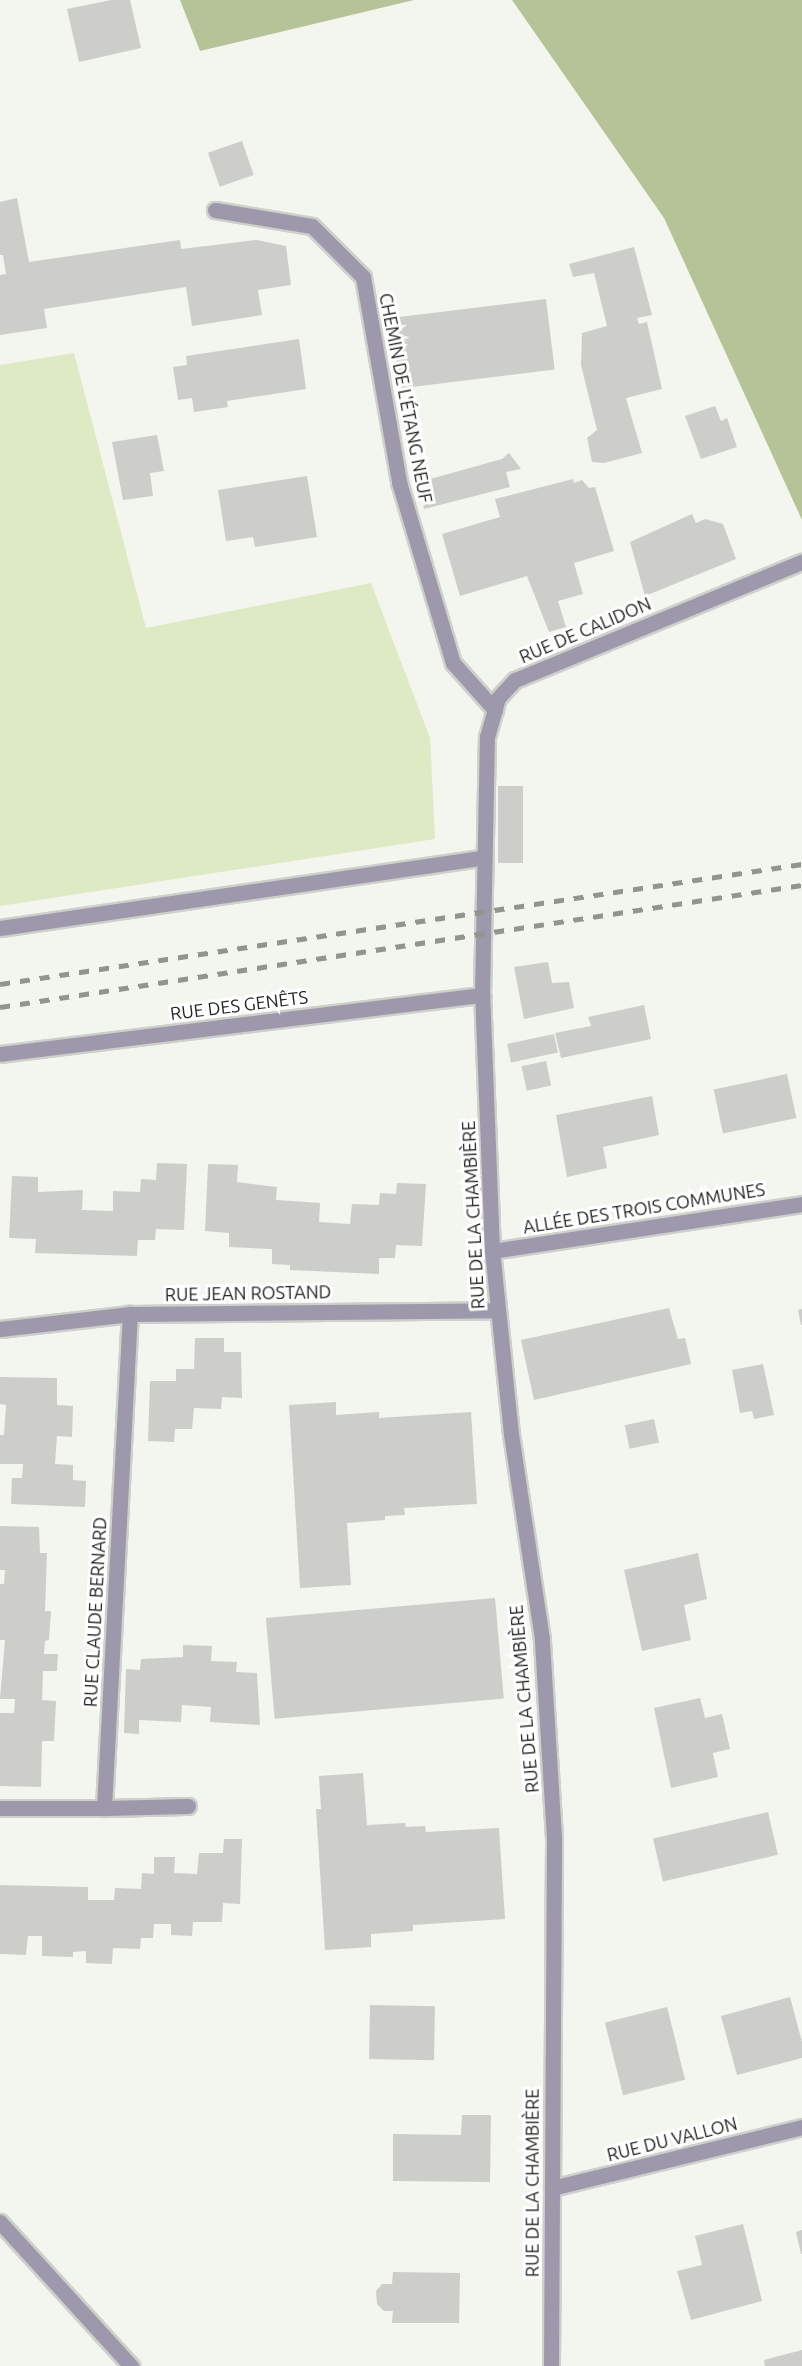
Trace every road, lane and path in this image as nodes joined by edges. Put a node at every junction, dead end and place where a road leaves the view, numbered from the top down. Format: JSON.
{"nodes":[{"id":1,"x":215,"y":210,"type":"dead end"},
{"id":2,"x":802,"y":562,"type":"edge"},
{"id":3,"x":495,"y":710,"type":"junction"},
{"id":4,"x":484,"y":857,"type":"junction"},
{"id":5,"x":0,"y":928,"type":"edge"},
{"id":6,"x":482,"y":995,"type":"junction"},
{"id":7,"x":0,"y":1054,"type":"edge"},
{"id":8,"x":802,"y":1204,"type":"edge"},
{"id":9,"x":492,"y":1251,"type":"junction"},
{"id":10,"x":498,"y":1310,"type":"junction"},
{"id":11,"x":130,"y":1314,"type":"junction"},
{"id":12,"x":0,"y":1329,"type":"edge"},
{"id":13,"x":188,"y":1806,"type":"dead end"},
{"id":14,"x":0,"y":1808,"type":"edge"},
{"id":15,"x":104,"y":1808,"type":"junction"},
{"id":16,"x":802,"y":2127,"type":"edge"},
{"id":17,"x":552,"y":2188,"type":"junction"},
{"id":18,"x":0,"y":2222,"type":"edge"},
{"id":19,"x":131,"y":2366,"type":"edge"},
{"id":20,"x":551,"y":2366,"type":"edge"}],
"edges":[{"from":1,"to":3,"type":"street","name":"CHEMIN DE L'ÉTANG NEUF"},
{"from":2,"to":3,"type":"street","name":"RUE DE CALIDON"},
{"from":3,"to":4,"type":"street","name":"RUE DE CALIDON"},
{"from":4,"to":5,"type":"street"},
{"from":4,"to":6,"type":"street","name":"RUE DE CALIDON"},
{"from":6,"to":7,"type":"street","name":"RUE DES GENÊTS"},
{"from":6,"to":9,"type":"street","name":"RUE DE LA CHAMBIÈRE"},
{"from":8,"to":9,"type":"street","name":"ALLÉE DES TROIS COMMUNES"},
{"from":9,"to":10,"type":"street","name":"RUE DE LA CHAMBIÈRE"},
{"from":10,"to":11,"type":"street","name":"RUE JEAN ROSTAND"},
{"from":10,"to":17,"type":"street","name":"RUE DE LA CHAMBIÈRE"},
{"from":11,"to":12,"type":"street","name":"RUE JEAN ROSTAND"},
{"from":11,"to":15,"type":"street","name":"RUE CLAUDE BERNARD"},
{"from":13,"to":15,"type":"street"},
{"from":14,"to":15,"type":"street"},
{"from":16,"to":17,"type":"street","name":"RUE DU VALLON"},
{"from":17,"to":20,"type":"street","name":"RUE DE LA CHAMBIÈRE"},
{"from":18,"to":19,"type":"street"}]}
